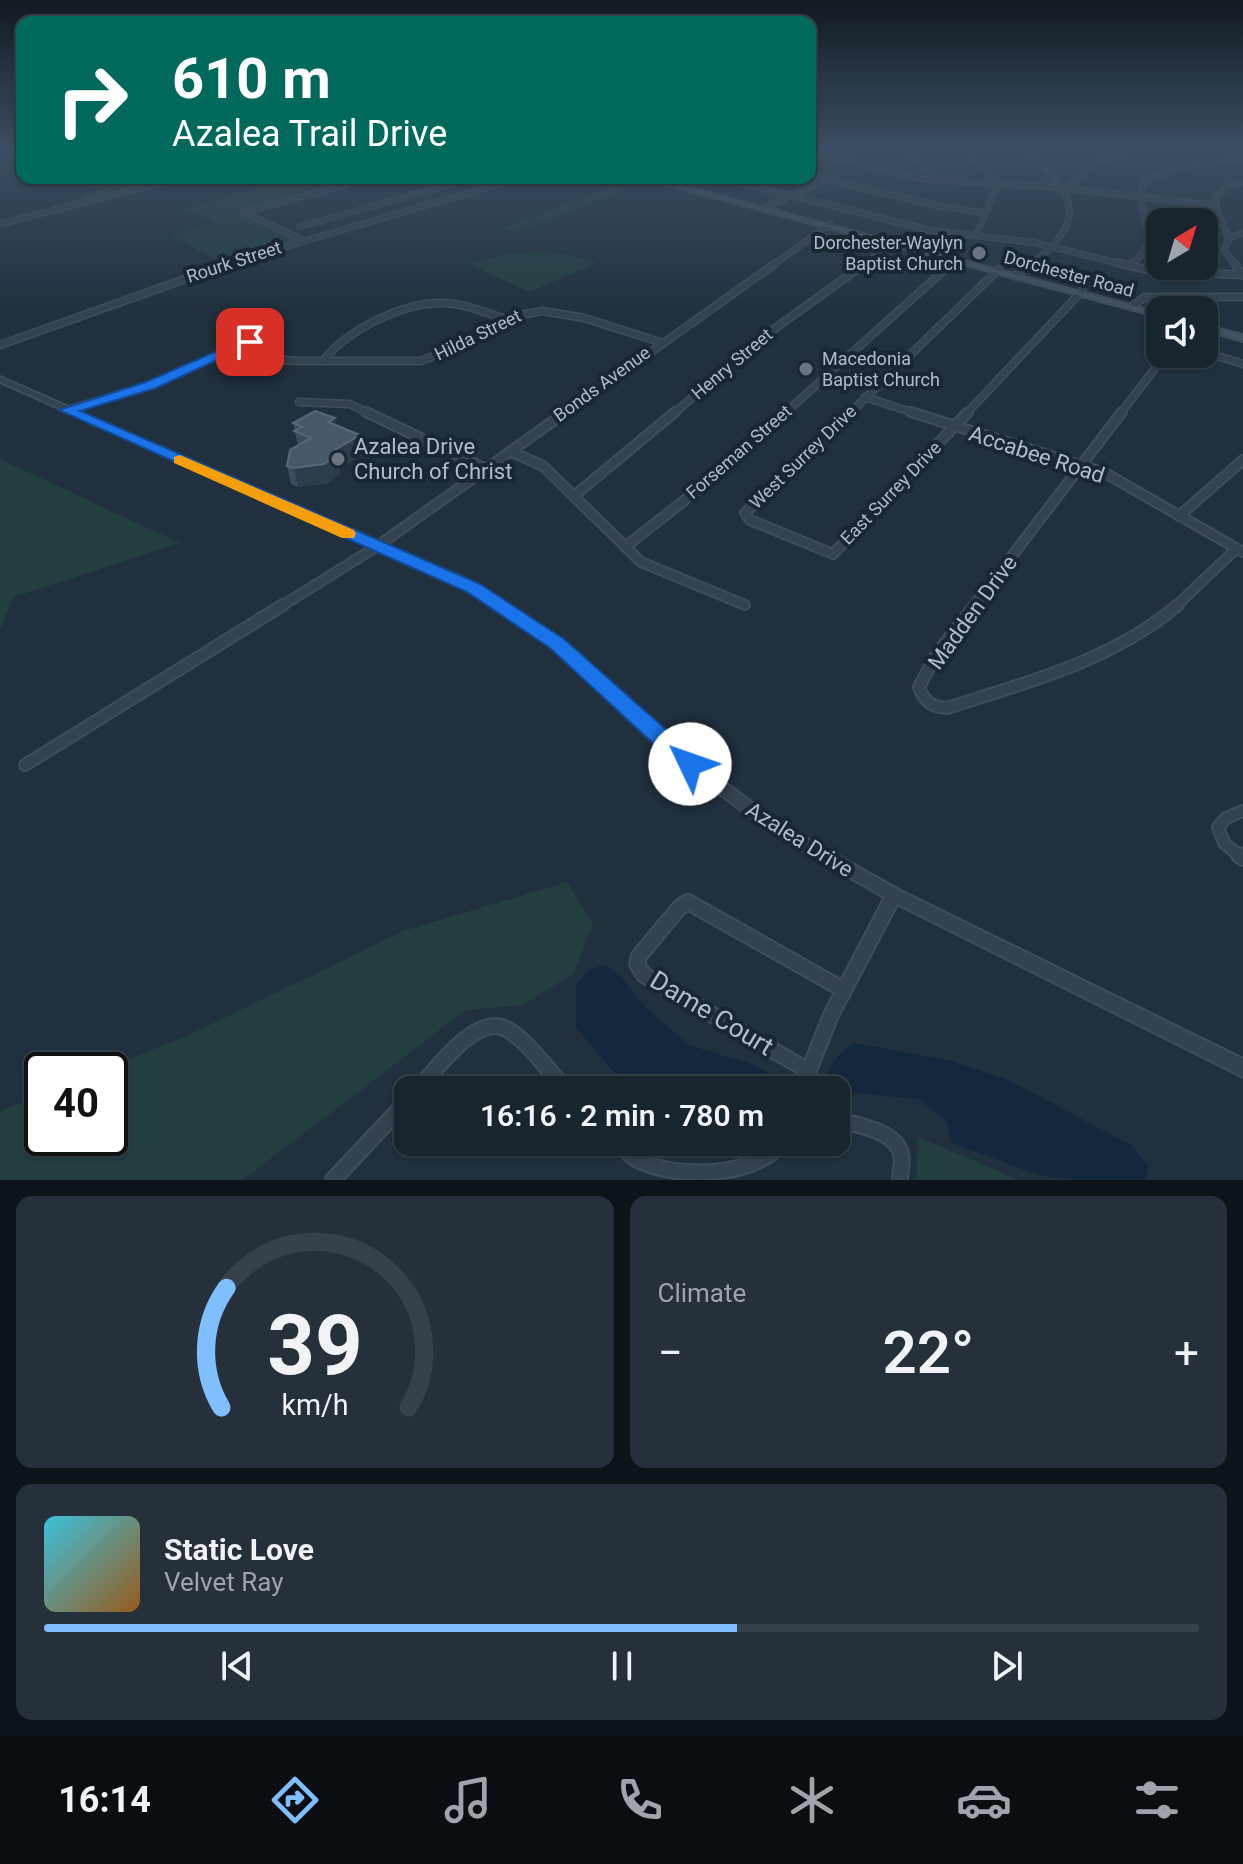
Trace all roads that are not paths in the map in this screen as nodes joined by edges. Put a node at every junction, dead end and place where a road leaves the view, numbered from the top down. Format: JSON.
{"nodes":[{"id":1,"x":78,"y":204,"type":"edge"},
{"id":2,"x":265,"y":204,"type":"edge"},
{"id":3,"x":380,"y":204,"type":"edge"},
{"id":4,"x":428,"y":204,"type":"edge"},
{"id":5,"x":748,"y":204,"type":"edge"},
{"id":6,"x":750,"y":204,"type":"edge"},
{"id":7,"x":773,"y":204,"type":"edge"},
{"id":8,"x":822,"y":204,"type":"edge"},
{"id":9,"x":931,"y":204,"type":"edge"},
{"id":10,"x":991,"y":204,"type":"edge"},
{"id":11,"x":1071,"y":204,"type":"edge"},
{"id":12,"x":1143,"y":204,"type":"edge"},
{"id":13,"x":1205,"y":204,"type":"edge"},
{"id":14,"x":1213,"y":205,"type":"joint"},
{"id":15,"x":764,"y":208,"type":"junction"},
{"id":16,"x":985,"y":213,"type":"junction"},
{"id":17,"x":0,"y":224,"type":"edge"},
{"id":18,"x":828,"y":225,"type":"junction"},
{"id":19,"x":299,"y":227,"type":"dead end"},
{"id":20,"x":1243,"y":233,"type":"edge"},
{"id":21,"x":977,"y":234,"type":"junction"},
{"id":22,"x":1229,"y":238,"type":"junction"},
{"id":23,"x":302,"y":240,"type":"junction"},
{"id":24,"x":893,"y":242,"type":"junction"},
{"id":25,"x":1055,"y":247,"type":"junction"},
{"id":26,"x":956,"y":259,"type":"junction"},
{"id":27,"x":1129,"y":266,"type":"junction"},
{"id":28,"x":998,"y":270,"type":"junction"},
{"id":29,"x":1016,"y":275,"type":"junction"},
{"id":30,"x":1243,"y":275,"type":"edge"},
{"id":31,"x":1080,"y":292,"type":"junction"},
{"id":32,"x":1243,"y":297,"type":"edge"},
{"id":33,"x":1132,"y":306,"type":"junction"},
{"id":34,"x":1146,"y":310,"type":"edge"},
{"id":35,"x":506,"y":319,"type":"junction"},
{"id":36,"x":1218,"y":329,"type":"edge"},
{"id":37,"x":260,"y":332,"type":"dead end"},
{"id":38,"x":1243,"y":336,"type":"edge"},
{"id":39,"x":660,"y":342,"type":"junction"},
{"id":40,"x":0,"y":345,"type":"edge"},
{"id":41,"x":244,"y":356,"type":"dead end"},
{"id":42,"x":1218,"y":356,"type":"edge"},
{"id":43,"x":323,"y":361,"type":"junction"},
{"id":44,"x":1243,"y":364,"type":"edge"},
{"id":45,"x":1156,"y":368,"type":"edge"},
{"id":46,"x":0,"y":379,"type":"edge"},
{"id":47,"x":865,"y":397,"type":"junction"},
{"id":48,"x":299,"y":402,"type":"dead end"},
{"id":49,"x":67,"y":410,"type":"junction"},
{"id":50,"x":954,"y":427,"type":"junction"},
{"id":51,"x":510,"y":451,"type":"junction"},
{"id":52,"x":1243,"y":460,"type":"edge"},
{"id":53,"x":1083,"y":465,"type":"junction"},
{"id":54,"x":486,"y":469,"type":"junction"},
{"id":55,"x":574,"y":496,"type":"junction"},
{"id":56,"x":1179,"y":516,"type":"junction"},
{"id":57,"x":376,"y":547,"type":"junction"},
{"id":58,"x":625,"y":547,"type":"junction"},
{"id":59,"x":1240,"y":551,"type":"edge"},
{"id":60,"x":833,"y":554,"type":"joint"},
{"id":61,"x":745,"y":605,"type":"dead end"},
{"id":62,"x":25,"y":765,"type":"dead end"},
{"id":63,"x":1243,"y":811,"type":"edge"},
{"id":64,"x":1243,"y":858,"type":"edge"},
{"id":65,"x":894,"y":895,"type":"junction"},
{"id":66,"x":844,"y":990,"type":"junction"},
{"id":67,"x":1243,"y":1068,"type":"edge"},
{"id":68,"x":807,"y":1070,"type":"junction"},
{"id":69,"x":430,"y":1076,"type":"edge"},
{"id":70,"x":553,"y":1076,"type":"edge"},
{"id":71,"x":805,"y":1076,"type":"edge"},
{"id":72,"x":394,"y":1115,"type":"edge"},
{"id":73,"x":850,"y":1124,"type":"edge"},
{"id":74,"x":632,"y":1156,"type":"edge"},
{"id":75,"x":771,"y":1156,"type":"edge"},
{"id":76,"x":333,"y":1180,"type":"edge"},
{"id":77,"x":900,"y":1180,"type":"edge"}],
"edges":[{"from":1,"to":17,"type":"street"},
{"from":2,"to":23,"type":"street"},
{"from":3,"to":19,"type":"street"},
{"from":4,"to":23,"type":"street","name":"Rourk Street"},
{"from":5,"to":15,"type":"main road","name":"Dorchester Road"},
{"from":6,"to":15,"type":"main road","name":"Dorchester Road"},
{"from":7,"to":15,"type":"street"},
{"from":8,"to":21,"type":"street"},
{"from":9,"to":16,"type":"street"},
{"from":10,"to":16,"type":"street"},
{"from":11,"to":25,"type":"street"},
{"from":12,"to":27,"type":"street"},
{"from":13,"to":14,"type":"street"},
{"from":14,"to":22,"type":"street"},
{"from":15,"to":18,"type":"main road","name":"Dorchester Road"},
{"from":16,"to":21,"type":"street"},
{"from":18,"to":24,"type":"main road","name":"Dorchester Road"},
{"from":18,"to":39,"type":"street","name":"Bonds Avenue"},
{"from":20,"to":22,"type":"street"},
{"from":21,"to":25,"type":"street"},
{"from":22,"to":30,"type":"street"},
{"from":23,"to":40,"type":"street","name":"Rourk Street"},
{"from":24,"to":26,"type":"main road","name":"Dorchester Road"},
{"from":24,"to":55,"type":"street","name":"Henry Street"},
{"from":25,"to":27,"type":"street"},
{"from":25,"to":29,"type":"street"},
{"from":26,"to":28,"type":"main road","name":"Dorchester Road"},
{"from":26,"to":58,"type":"street","name":"Forseman Street"},
{"from":27,"to":30,"type":"street"},
{"from":28,"to":29,"type":"main road","name":"Dorchester Road"},
{"from":28,"to":47,"type":"street","name":"West Surrey Drive"},
{"from":29,"to":31,"type":"main road","name":"Dorchester Road"},
{"from":31,"to":33,"type":"main road","name":"Dorchester Road"},
{"from":31,"to":50,"type":"street","name":"East Surrey Drive"},
{"from":32,"to":33,"type":"street"},
{"from":33,"to":34,"type":"main road","name":"Dorchester Road"},
{"from":35,"to":39,"type":"street","name":"Hilda Street"},
{"from":35,"to":43,"type":"street","name":"Hilda Street"},
{"from":35,"to":43,"type":"street"},
{"from":36,"to":38,"type":"main road"},
{"from":37,"to":49,"type":"street"},
{"from":39,"to":51,"type":"street","name":"Bonds Avenue"},
{"from":41,"to":43,"type":"street","name":"Hilda Street"},
{"from":42,"to":44,"type":"street"},
{"from":45,"to":53,"type":"street","name":"Madden Drive"},
{"from":46,"to":49,"type":"street","name":"Azalea Drive"},
{"from":47,"to":50,"type":"street","name":"Accabee Road"},
{"from":47,"to":60,"type":"street","name":"West Surrey Drive"},
{"from":48,"to":54,"type":"street"},
{"from":49,"to":57,"type":"street","name":"Azalea Drive"},
{"from":50,"to":53,"type":"street","name":"Accabee Road"},
{"from":50,"to":60,"type":"street","name":"East Surrey Drive"},
{"from":51,"to":54,"type":"street","name":"Bonds Avenue"},
{"from":51,"to":55,"type":"street"},
{"from":52,"to":56,"type":"street"},
{"from":53,"to":56,"type":"street","name":"Accabee Road"},
{"from":53,"to":59,"type":"street","name":"Madden Drive"},
{"from":54,"to":57,"type":"street","name":"Bonds Avenue"},
{"from":55,"to":58,"type":"street"},
{"from":56,"to":59,"type":"street","name":"Accabee Road"},
{"from":57,"to":62,"type":"street","name":"Bonds Avenue"},
{"from":57,"to":65,"type":"street","name":"Azalea Drive"},
{"from":58,"to":61,"type":"street"},
{"from":63,"to":64,"type":"street"},
{"from":65,"to":66,"type":"street"},
{"from":65,"to":67,"type":"street","name":"Azalea Drive"},
{"from":66,"to":68,"type":"street"},
{"from":66,"to":68,"type":"street","name":"Dame Court"},
{"from":68,"to":71,"type":"street"},
{"from":69,"to":70,"type":"street"},
{"from":72,"to":76,"type":"street"},
{"from":73,"to":77,"type":"street"},
{"from":74,"to":75,"type":"street"}]}
